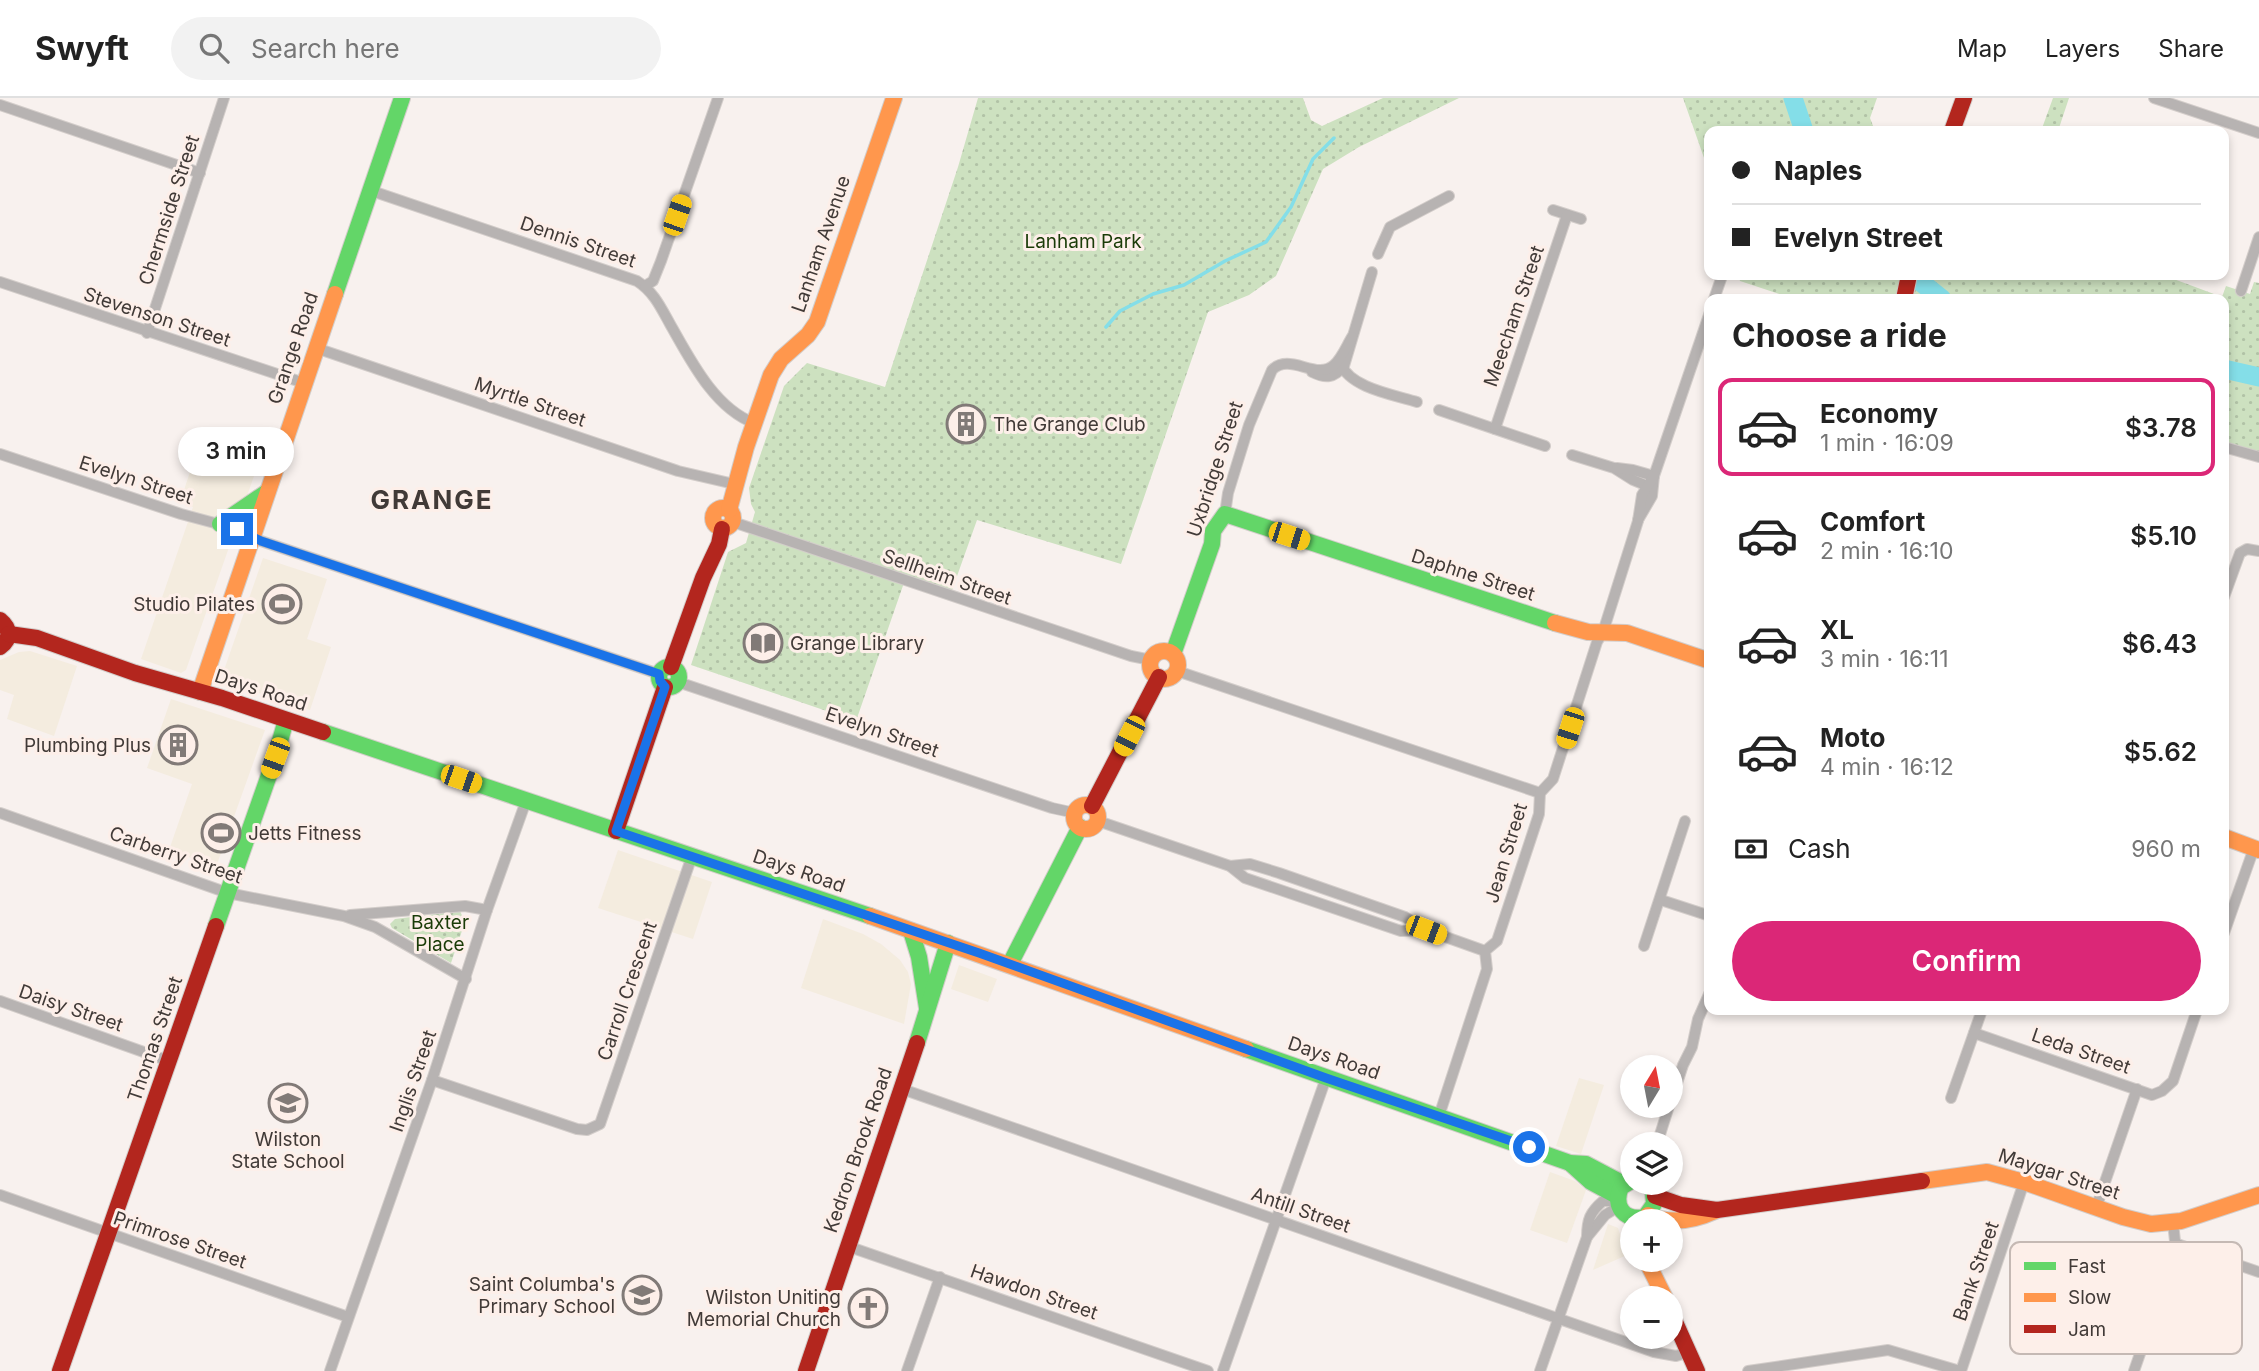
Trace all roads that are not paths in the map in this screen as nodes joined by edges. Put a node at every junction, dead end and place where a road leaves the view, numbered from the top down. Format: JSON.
{"nodes":[{"id":1,"x":225,"y":98,"type":"edge"},
{"id":2,"x":402,"y":98,"type":"edge"},
{"id":3,"x":718,"y":98,"type":"edge"},
{"id":4,"x":894,"y":98,"type":"edge"},
{"id":5,"x":1964,"y":98,"type":"edge"},
{"id":6,"x":2154,"y":98,"type":"edge"},
{"id":7,"x":0,"y":105,"type":"edge"},
{"id":8,"x":1954,"y":126,"type":"edge"},
{"id":9,"x":2259,"y":133,"type":"edge"},
{"id":10,"x":200,"y":173,"type":"junction"},
{"id":11,"x":369,"y":190,"type":"junction"},
{"id":12,"x":1449,"y":195,"type":"dead end"},
{"id":13,"x":1553,"y":210,"type":"dead end"},
{"id":14,"x":1567,"y":215,"type":"junction"},
{"id":15,"x":1581,"y":219,"type":"dead end"},
{"id":16,"x":2259,"y":237,"type":"edge"},
{"id":17,"x":1378,"y":254,"type":"dead end"},
{"id":18,"x":1372,"y":272,"type":"dead end"},
{"id":19,"x":0,"y":282,"type":"edge"},
{"id":20,"x":645,"y":286,"type":"junction"},
{"id":21,"x":2241,"y":291,"type":"dead end"},
{"id":22,"x":1704,"y":329,"type":"edge"},
{"id":23,"x":147,"y":333,"type":"junction"},
{"id":24,"x":316,"y":348,"type":"junction"},
{"id":25,"x":1303,"y":367,"type":"junction"},
{"id":26,"x":1339,"y":367,"type":"junction"},
{"id":27,"x":304,"y":383,"type":"junction"},
{"id":28,"x":1417,"y":402,"type":"dead end"},
{"id":29,"x":1439,"y":410,"type":"dead end"},
{"id":30,"x":754,"y":424,"type":"junction"},
{"id":31,"x":1494,"y":429,"type":"junction"},
{"id":32,"x":1545,"y":446,"type":"dead end"},
{"id":33,"x":2229,"y":448,"type":"edge"},
{"id":34,"x":0,"y":454,"type":"edge"},
{"id":35,"x":1572,"y":455,"type":"dead end"},
{"id":36,"x":2259,"y":457,"type":"edge"},
{"id":37,"x":1651,"y":483,"type":"junction"},
{"id":38,"x":734,"y":484,"type":"junction"},
{"id":39,"x":267,"y":492,"type":"junction"},
{"id":40,"x":1225,"y":514,"type":"junction"},
{"id":41,"x":728,"y":520,"type":"junction"},
{"id":42,"x":219,"y":524,"type":"junction"},
{"id":43,"x":252,"y":536,"type":"junction"},
{"id":44,"x":2259,"y":551,"type":"edge"},
{"id":45,"x":2229,"y":582,"type":"edge"},
{"id":46,"x":1603,"y":632,"type":"junction"},
{"id":47,"x":3,"y":634,"type":"edge"},
{"id":48,"x":1172,"y":654,"type":"junction"},
{"id":49,"x":1704,"y":659,"type":"edge"},
{"id":50,"x":1151,"y":660,"type":"junction"},
{"id":51,"x":1177,"y":671,"type":"junction"},
{"id":52,"x":669,"y":677,"type":"junction"},
{"id":53,"x":1159,"y":677,"type":"junction"},
{"id":54,"x":200,"y":692,"type":"junction"},
{"id":55,"x":286,"y":720,"type":"junction"},
{"id":56,"x":1540,"y":793,"type":"junction"},
{"id":57,"x":526,"y":801,"type":"junction"},
{"id":58,"x":0,"y":813,"type":"edge"},
{"id":59,"x":1095,"y":814,"type":"junction"},
{"id":60,"x":1077,"y":820,"type":"junction"},
{"id":61,"x":1685,"y":821,"type":"dead end"},
{"id":62,"x":616,"y":831,"type":"junction"},
{"id":63,"x":2229,"y":840,"type":"edge"},
{"id":64,"x":2256,"y":849,"type":"edge"},
{"id":65,"x":692,"y":856,"type":"junction"},
{"id":66,"x":1230,"y":866,"type":"junction"},
{"id":67,"x":228,"y":892,"type":"junction"},
{"id":68,"x":1661,"y":900,"type":"junction"},
{"id":69,"x":487,"y":910,"type":"junction"},
{"id":70,"x":389,"y":912,"type":"junction"},
{"id":71,"x":1704,"y":914,"type":"edge"},
{"id":72,"x":344,"y":916,"type":"junction"},
{"id":73,"x":2229,"y":920,"type":"edge"},
{"id":74,"x":1426,"y":930,"type":"junction"},
{"id":75,"x":911,"y":931,"type":"junction"},
{"id":76,"x":384,"y":932,"type":"junction"},
{"id":77,"x":948,"y":943,"type":"junction"},
{"id":78,"x":1644,"y":947,"type":"dead end"},
{"id":79,"x":1485,"y":951,"type":"junction"},
{"id":80,"x":1010,"y":964,"type":"junction"},
{"id":81,"x":466,"y":979,"type":"junction"},
{"id":82,"x":0,"y":1001,"type":"edge"},
{"id":83,"x":1704,"y":1006,"type":"edge"},
{"id":84,"x":927,"y":1014,"type":"junction"},
{"id":85,"x":1980,"y":1015,"type":"edge"},
{"id":86,"x":2195,"y":1015,"type":"edge"},
{"id":87,"x":1974,"y":1032,"type":"junction"},
{"id":88,"x":169,"y":1061,"type":"junction"},
{"id":89,"x":1684,"y":1063,"type":"edge"},
{"id":90,"x":1326,"y":1078,"type":"junction"},
{"id":91,"x":432,"y":1080,"type":"junction"},
{"id":92,"x":902,"y":1089,"type":"junction"},
{"id":93,"x":2137,"y":1089,"type":"junction"},
{"id":94,"x":1951,"y":1098,"type":"dead end"},
{"id":95,"x":1438,"y":1116,"type":"junction"},
{"id":96,"x":2024,"y":1182,"type":"junction"},
{"id":97,"x":1620,"y":1193,"type":"edge"},
{"id":98,"x":0,"y":1195,"type":"edge"},
{"id":99,"x":1620,"y":1195,"type":"edge"},
{"id":100,"x":1662,"y":1195,"type":"edge"},
{"id":101,"x":2259,"y":1195,"type":"edge"},
{"id":102,"x":2096,"y":1208,"type":"junction"},
{"id":103,"x":1717,"y":1210,"type":"junction"},
{"id":104,"x":1276,"y":1220,"type":"junction"},
{"id":105,"x":1683,"y":1220,"type":"edge"},
{"id":106,"x":2173,"y":1223,"type":"junction"},
{"id":107,"x":108,"y":1234,"type":"junction"},
{"id":108,"x":2177,"y":1242,"type":"edge"},
{"id":109,"x":847,"y":1246,"type":"junction"},
{"id":110,"x":2242,"y":1266,"type":"edge"},
{"id":111,"x":2259,"y":1272,"type":"edge"},
{"id":112,"x":940,"y":1277,"type":"junction"},
{"id":113,"x":348,"y":1317,"type":"junction"},
{"id":114,"x":1558,"y":1319,"type":"junction"},
{"id":115,"x":1683,"y":1339,"type":"edge"},
{"id":116,"x":1689,"y":1352,"type":"junction"},
{"id":117,"x":2140,"y":1354,"type":"edge"},
{"id":118,"x":60,"y":1371,"type":"edge"},
{"id":119,"x":330,"y":1371,"type":"edge"},
{"id":120,"x":806,"y":1371,"type":"edge"},
{"id":121,"x":907,"y":1371,"type":"edge"},
{"id":122,"x":1208,"y":1371,"type":"edge"},
{"id":123,"x":1223,"y":1371,"type":"edge"},
{"id":124,"x":1540,"y":1371,"type":"edge"},
{"id":125,"x":1697,"y":1371,"type":"edge"},
{"id":126,"x":1748,"y":1371,"type":"edge"},
{"id":127,"x":1960,"y":1371,"type":"edge"},
{"id":128,"x":2134,"y":1371,"type":"edge"}],
"edges":[{"from":1,"to":10,"type":"street","name":"Chermside Street"},
{"from":2,"to":11,"type":"main road","name":"Grange Road"},
{"from":3,"to":20,"type":"street"},
{"from":4,"to":30,"type":"main road","name":"Lanham Avenue"},
{"from":5,"to":8,"type":"main road"},
{"from":6,"to":9,"type":"street"},
{"from":7,"to":10,"type":"street"},
{"from":10,"to":23,"type":"street","name":"Chermside Street"},
{"from":11,"to":20,"type":"street","name":"Dennis Street"},
{"from":11,"to":24,"type":"main road","name":"Grange Road"},
{"from":12,"to":17,"type":"street"},
{"from":13,"to":14,"type":"street"},
{"from":14,"to":15,"type":"street"},
{"from":14,"to":31,"type":"street","name":"Meecham Street"},
{"from":16,"to":21,"type":"street"},
{"from":18,"to":26,"type":"street"},
{"from":19,"to":23,"type":"street","name":"Stevenson Street"},
{"from":20,"to":30,"type":"street","name":"Dennis Street"},
{"from":22,"to":37,"type":"street","name":"Jean Street"},
{"from":23,"to":27,"type":"street","name":"Stevenson Street"},
{"from":24,"to":27,"type":"main road","name":"Grange Road"},
{"from":24,"to":38,"type":"street","name":"Myrtle Street"},
{"from":25,"to":26,"type":"street","name":"Uxbridge Street"},
{"from":25,"to":26,"type":"street","name":"Uxbridge Street"},
{"from":25,"to":40,"type":"street","name":"Uxbridge Street"},
{"from":26,"to":28,"type":"street"},
{"from":27,"to":39,"type":"main road","name":"Grange Road"},
{"from":29,"to":31,"type":"street"},
{"from":30,"to":38,"type":"main road","name":"Lanham Avenue"},
{"from":31,"to":32,"type":"street"},
{"from":33,"to":36,"type":"street"},
{"from":34,"to":42,"type":"street","name":"Evelyn Street"},
{"from":35,"to":37,"type":"street"},
{"from":37,"to":46,"type":"street","name":"Jean Street"},
{"from":38,"to":41,"type":"main road","name":"Lanham Avenue"},
{"from":39,"to":42,"type":"main road"},
{"from":39,"to":43,"type":"main road","name":"Grange Road"},
{"from":40,"to":46,"type":"main road","name":"Daphne Street"},
{"from":40,"to":48,"type":"main road","name":"Uxbridge Street"},
{"from":41,"to":50,"type":"street","name":"Sellheim Street"},
{"from":41,"to":52,"type":"main road","name":"Lanham Avenue"},
{"from":42,"to":43,"type":"street","name":"Evelyn Street"},
{"from":43,"to":52,"type":"street","name":"Evelyn Street"},
{"from":43,"to":54,"type":"main road","name":"Grange Road"},
{"from":44,"to":45,"type":"street"},
{"from":46,"to":49,"type":"main road","name":"Daphne Street"},
{"from":46,"to":56,"type":"street","name":"Jean Street"},
{"from":47,"to":54,"type":"main road","name":"Days Road"},
{"from":48,"to":50,"type":"main road"},
{"from":48,"to":51,"type":"main road"},
{"from":50,"to":53,"type":"main road"},
{"from":51,"to":53,"type":"main road"},
{"from":51,"to":56,"type":"street"},
{"from":52,"to":60,"type":"street","name":"Evelyn Street"},
{"from":52,"to":62,"type":"main road","name":"Lanham Avenue"},
{"from":53,"to":59,"type":"main road"},
{"from":54,"to":55,"type":"main road","name":"Days Road"},
{"from":55,"to":57,"type":"main road","name":"Days Road"},
{"from":55,"to":67,"type":"main road","name":"Thomas Street"},
{"from":56,"to":79,"type":"street","name":"Jean Street"},
{"from":57,"to":62,"type":"main road","name":"Days Road"},
{"from":57,"to":69,"type":"street","name":"Inglis Street"},
{"from":58,"to":67,"type":"street","name":"Carberry Street"},
{"from":59,"to":60,"type":"main road"},
{"from":59,"to":66,"type":"street"},
{"from":60,"to":80,"type":"main road"},
{"from":61,"to":68,"type":"street"},
{"from":62,"to":65,"type":"main road","name":"Days Road"},
{"from":63,"to":64,"type":"main road"},
{"from":64,"to":73,"type":"street"},
{"from":65,"to":75,"type":"main road","name":"Days Road"},
{"from":65,"to":91,"type":"street","name":"Carroll Crescent"},
{"from":66,"to":74,"type":"street"},
{"from":66,"to":74,"type":"street"},
{"from":67,"to":72,"type":"street","name":"Carberry Street"},
{"from":67,"to":88,"type":"main road","name":"Thomas Street"},
{"from":68,"to":71,"type":"street"},
{"from":68,"to":78,"type":"street"},
{"from":69,"to":70,"type":"street","name":"Carberry Street"},
{"from":69,"to":81,"type":"street","name":"Inglis Street"},
{"from":70,"to":72,"type":"street","name":"Carberry Street"},
{"from":70,"to":76,"type":"street"},
{"from":72,"to":76,"type":"street","name":"Carberry Street"},
{"from":74,"to":79,"type":"street"},
{"from":75,"to":77,"type":"main road","name":"Days Road"},
{"from":75,"to":84,"type":"main road"},
{"from":76,"to":81,"type":"street","name":"Carberry Street"},
{"from":77,"to":80,"type":"main road","name":"Days Road"},
{"from":77,"to":84,"type":"main road","name":"Kedron Brook Road"},
{"from":79,"to":95,"type":"street","name":"Jean Street"},
{"from":80,"to":90,"type":"main road","name":"Days Road"},
{"from":81,"to":91,"type":"street","name":"Inglis Street"},
{"from":82,"to":88,"type":"street","name":"Daisy Street"},
{"from":83,"to":89,"type":"street"},
{"from":84,"to":92,"type":"main road","name":"Kedron Brook Road"},
{"from":85,"to":87,"type":"street"},
{"from":86,"to":93,"type":"street"},
{"from":87,"to":93,"type":"street","name":"Leda Street"},
{"from":87,"to":94,"type":"street"},
{"from":88,"to":107,"type":"main road","name":"Thomas Street"},
{"from":90,"to":95,"type":"main road","name":"Days Road"},
{"from":90,"to":104,"type":"street"},
{"from":91,"to":113,"type":"street","name":"Inglis Street"},
{"from":92,"to":104,"type":"street","name":"Antill Street"},
{"from":92,"to":109,"type":"main road","name":"Kedron Brook Road"},
{"from":93,"to":102,"type":"street"},
{"from":95,"to":97,"type":"main road","name":"Days Road"},
{"from":96,"to":102,"type":"main road","name":"Maygar Street"},
{"from":96,"to":103,"type":"main road","name":"Maygar Street"},
{"from":96,"to":127,"type":"street","name":"Bank Street"},
{"from":98,"to":107,"type":"street","name":"Primrose Street"},
{"from":99,"to":114,"type":"street"},
{"from":100,"to":103,"type":"main road","name":"Maygar Street"},
{"from":101,"to":106,"type":"main road","name":"Maygar Street"},
{"from":102,"to":106,"type":"main road","name":"Maygar Street"},
{"from":103,"to":105,"type":"main road","name":"Maygar Street"},
{"from":104,"to":114,"type":"street","name":"Antill Street"},
{"from":104,"to":123,"type":"street"},
{"from":106,"to":108,"type":"street"},
{"from":107,"to":113,"type":"street","name":"Primrose Street"},
{"from":107,"to":118,"type":"main road","name":"Thomas Street"},
{"from":109,"to":112,"type":"street","name":"Hawdon Street"},
{"from":109,"to":120,"type":"main road","name":"Kedron Brook Road"},
{"from":110,"to":111,"type":"street"},
{"from":112,"to":121,"type":"street"},
{"from":112,"to":122,"type":"street","name":"Hawdon Street"},
{"from":113,"to":119,"type":"street","name":"Inglis Street"},
{"from":114,"to":116,"type":"street","name":"Antill Street"},
{"from":114,"to":124,"type":"street"},
{"from":115,"to":116,"type":"main road"},
{"from":116,"to":125,"type":"main road"},
{"from":117,"to":128,"type":"street"},
{"from":126,"to":127,"type":"street"}]}
